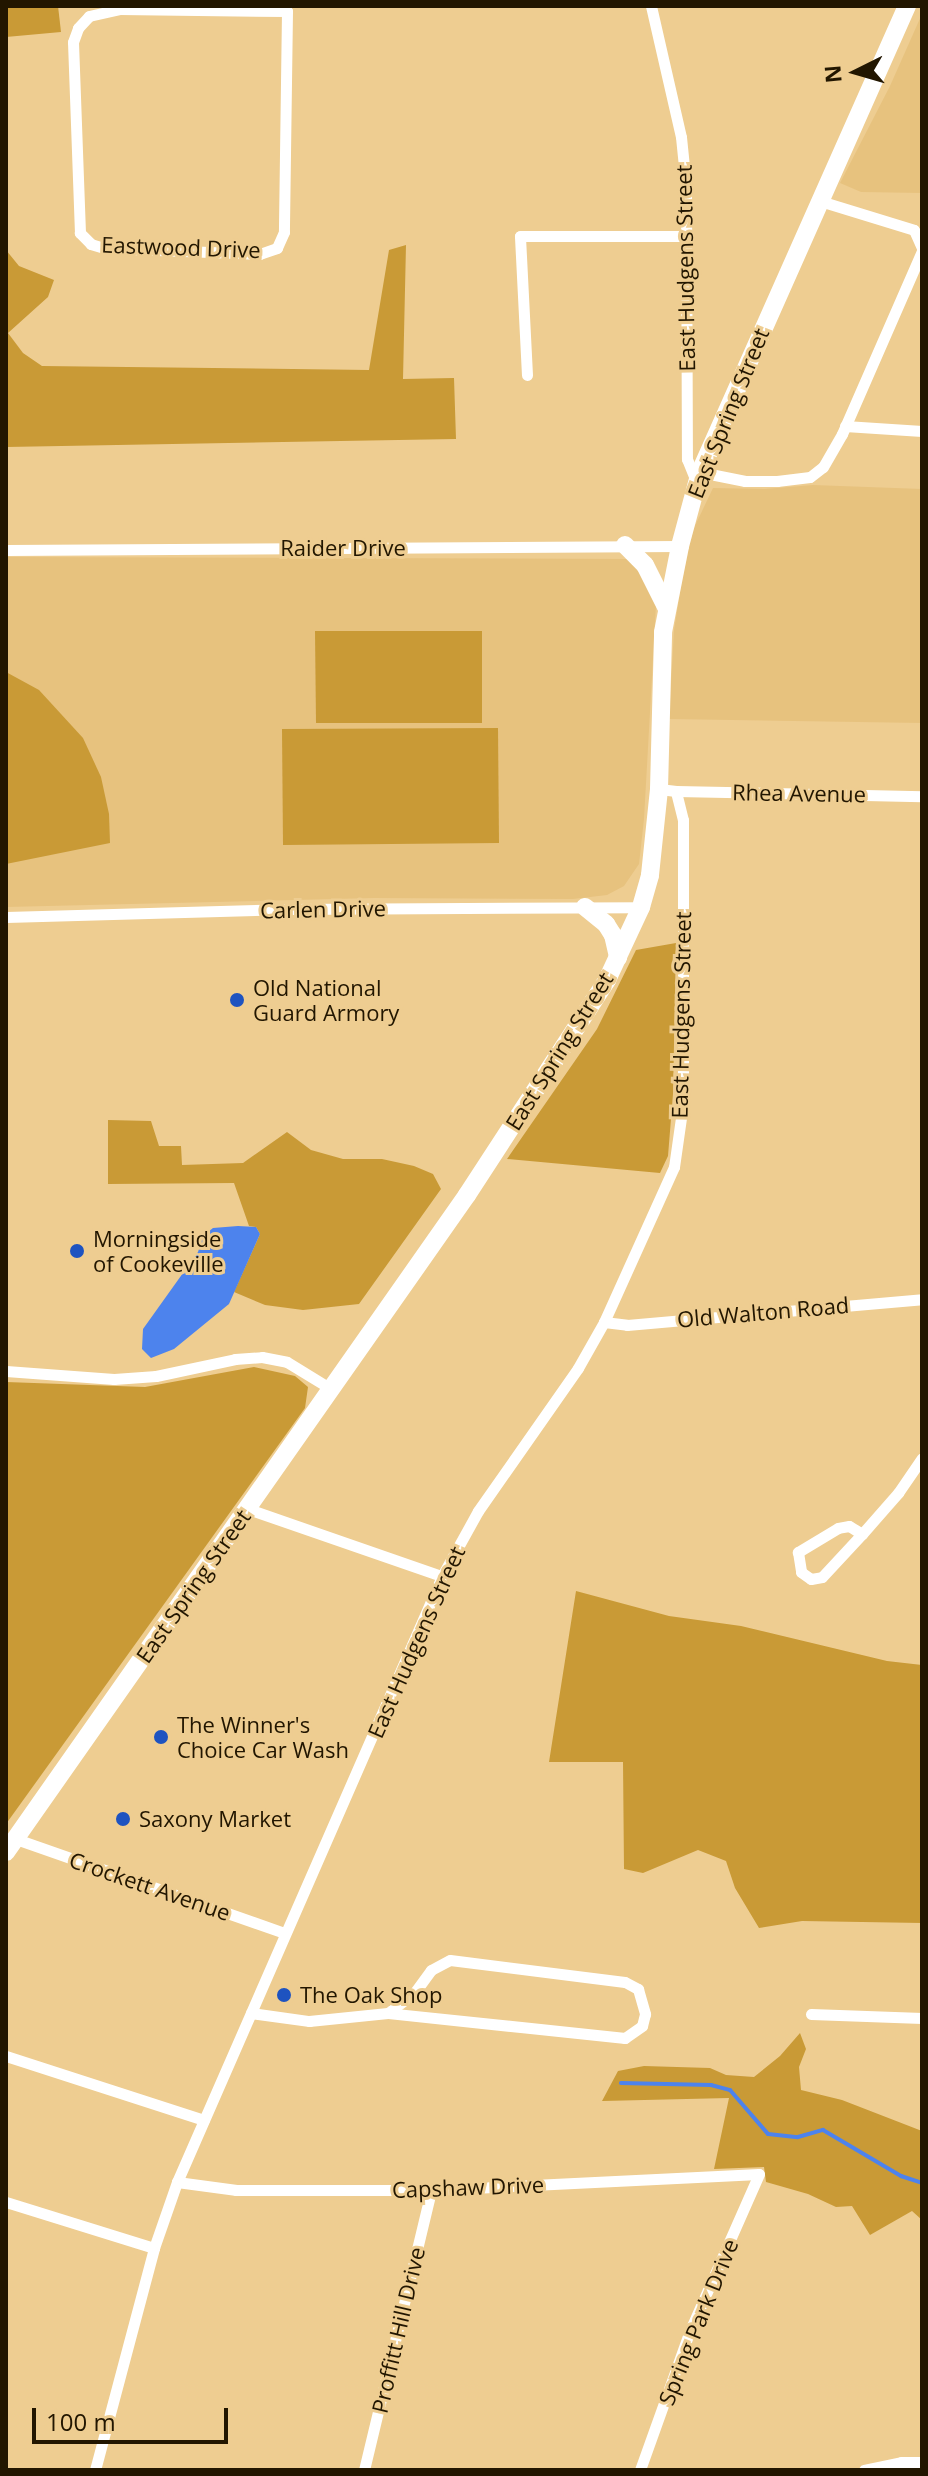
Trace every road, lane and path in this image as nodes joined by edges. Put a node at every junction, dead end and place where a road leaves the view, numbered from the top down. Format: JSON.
{"nodes":[{"id":1,"x":651,"y":6,"type":"edge"},
{"id":2,"x":907,"y":6,"type":"edge"},
{"id":3,"x":288,"y":9,"type":"edge"},
{"id":4,"x":820,"y":201,"type":"junction"},
{"id":5,"x":687,"y":236,"type":"junction"},
{"id":6,"x":922,"y":249,"type":"edge"},
{"id":7,"x":527,"y":375,"type":"dead end"},
{"id":8,"x":845,"y":426,"type":"junction"},
{"id":9,"x":920,"y":426,"type":"edge"},
{"id":10,"x":698,"y":478,"type":"junction"},
{"id":11,"x":625,"y":545,"type":"junction"},
{"id":12,"x":680,"y":546,"type":"junction"},
{"id":13,"x":6,"y":550,"type":"edge"},
{"id":14,"x":667,"y":610,"type":"junction"},
{"id":15,"x":667,"y":790,"type":"junction"},
{"id":16,"x":922,"y":796,"type":"edge"},
{"id":17,"x":585,"y":907,"type":"junction"},
{"id":18,"x":641,"y":907,"type":"junction"},
{"id":19,"x":6,"y":917,"type":"edge"},
{"id":20,"x":618,"y":957,"type":"junction"},
{"id":21,"x":922,"y":1299,"type":"edge"},
{"id":22,"x":604,"y":1322,"type":"junction"},
{"id":23,"x":6,"y":1371,"type":"edge"},
{"id":24,"x":331,"y":1389,"type":"junction"},
{"id":25,"x":922,"y":1458,"type":"edge"},
{"id":26,"x":248,"y":1509,"type":"junction"},
{"id":27,"x":862,"y":1534,"type":"junction"},
{"id":28,"x":442,"y":1576,"type":"junction"},
{"id":29,"x":11,"y":1845,"type":"edge"},
{"id":30,"x":284,"y":1933,"type":"junction"},
{"id":31,"x":251,"y":2013,"type":"junction"},
{"id":32,"x":388,"y":2013,"type":"junction"},
{"id":33,"x":811,"y":2014,"type":"dead end"},
{"id":34,"x":922,"y":2018,"type":"edge"},
{"id":35,"x":6,"y":2056,"type":"edge"},
{"id":36,"x":204,"y":2120,"type":"junction"},
{"id":37,"x":759,"y":2174,"type":"joint"},
{"id":38,"x":177,"y":2182,"type":"junction"},
{"id":39,"x":431,"y":2190,"type":"junction"},
{"id":40,"x":6,"y":2202,"type":"edge"},
{"id":41,"x":154,"y":2248,"type":"junction"},
{"id":42,"x":922,"y":2462,"type":"edge"},
{"id":43,"x":95,"y":2470,"type":"edge"},
{"id":44,"x":364,"y":2470,"type":"edge"},
{"id":45,"x":640,"y":2470,"type":"edge"},
{"id":46,"x":864,"y":2470,"type":"edge"}],
"edges":[{"from":1,"to":5,"type":"street","name":"East Hudgens Street"},
{"from":2,"to":4,"type":"main road","name":"East Spring Street"},
{"from":3,"to":3,"type":"street","name":"Eastwood Drive"},
{"from":4,"to":6,"type":"street"},
{"from":4,"to":10,"type":"main road","name":"East Spring Street"},
{"from":5,"to":7,"type":"street"},
{"from":5,"to":10,"type":"street","name":"East Hudgens Street"},
{"from":6,"to":8,"type":"street"},
{"from":8,"to":9,"type":"street"},
{"from":8,"to":10,"type":"street"},
{"from":10,"to":12,"type":"main road","name":"East Spring Street"},
{"from":11,"to":12,"type":"street","name":"Raider Drive"},
{"from":11,"to":13,"type":"street","name":"Raider Drive"},
{"from":11,"to":14,"type":"main road"},
{"from":12,"to":14,"type":"main road","name":"East Spring Street"},
{"from":14,"to":15,"type":"main road","name":"East Spring Street"},
{"from":15,"to":16,"type":"street","name":"Rhea Avenue"},
{"from":15,"to":18,"type":"main road","name":"East Spring Street"},
{"from":15,"to":22,"type":"street","name":"East Hudgens Street"},
{"from":17,"to":18,"type":"street","name":"Carlen Drive"},
{"from":17,"to":19,"type":"street","name":"Carlen Drive"},
{"from":17,"to":20,"type":"main road"},
{"from":18,"to":20,"type":"main road","name":"East Spring Street"},
{"from":20,"to":24,"type":"main road","name":"East Spring Street"},
{"from":21,"to":22,"type":"street","name":"Old Walton Road"},
{"from":22,"to":28,"type":"street","name":"East Hudgens Street"},
{"from":23,"to":24,"type":"street"},
{"from":24,"to":26,"type":"main road","name":"East Spring Street"},
{"from":25,"to":27,"type":"street"},
{"from":26,"to":28,"type":"street"},
{"from":26,"to":29,"type":"main road","name":"East Spring Street"},
{"from":27,"to":27,"type":"street"},
{"from":28,"to":30,"type":"street","name":"East Hudgens Street"},
{"from":29,"to":30,"type":"street","name":"Crockett Avenue"},
{"from":30,"to":31,"type":"street","name":"East Hudgens Street"},
{"from":31,"to":32,"type":"street"},
{"from":31,"to":36,"type":"street","name":"East Hudgens Street"},
{"from":32,"to":32,"type":"street"},
{"from":33,"to":34,"type":"street"},
{"from":35,"to":36,"type":"street"},
{"from":36,"to":38,"type":"street","name":"East Hudgens Street"},
{"from":37,"to":39,"type":"street","name":"Capshaw Drive"},
{"from":37,"to":45,"type":"street","name":"Spring Park Drive"},
{"from":38,"to":39,"type":"street","name":"Capshaw Drive"},
{"from":38,"to":41,"type":"street","name":"East Hudgens Street"},
{"from":39,"to":44,"type":"street","name":"Proffitt Hill Drive"},
{"from":40,"to":41,"type":"street"},
{"from":41,"to":43,"type":"street","name":"East Hudgens Street"},
{"from":42,"to":46,"type":"street"}]}
